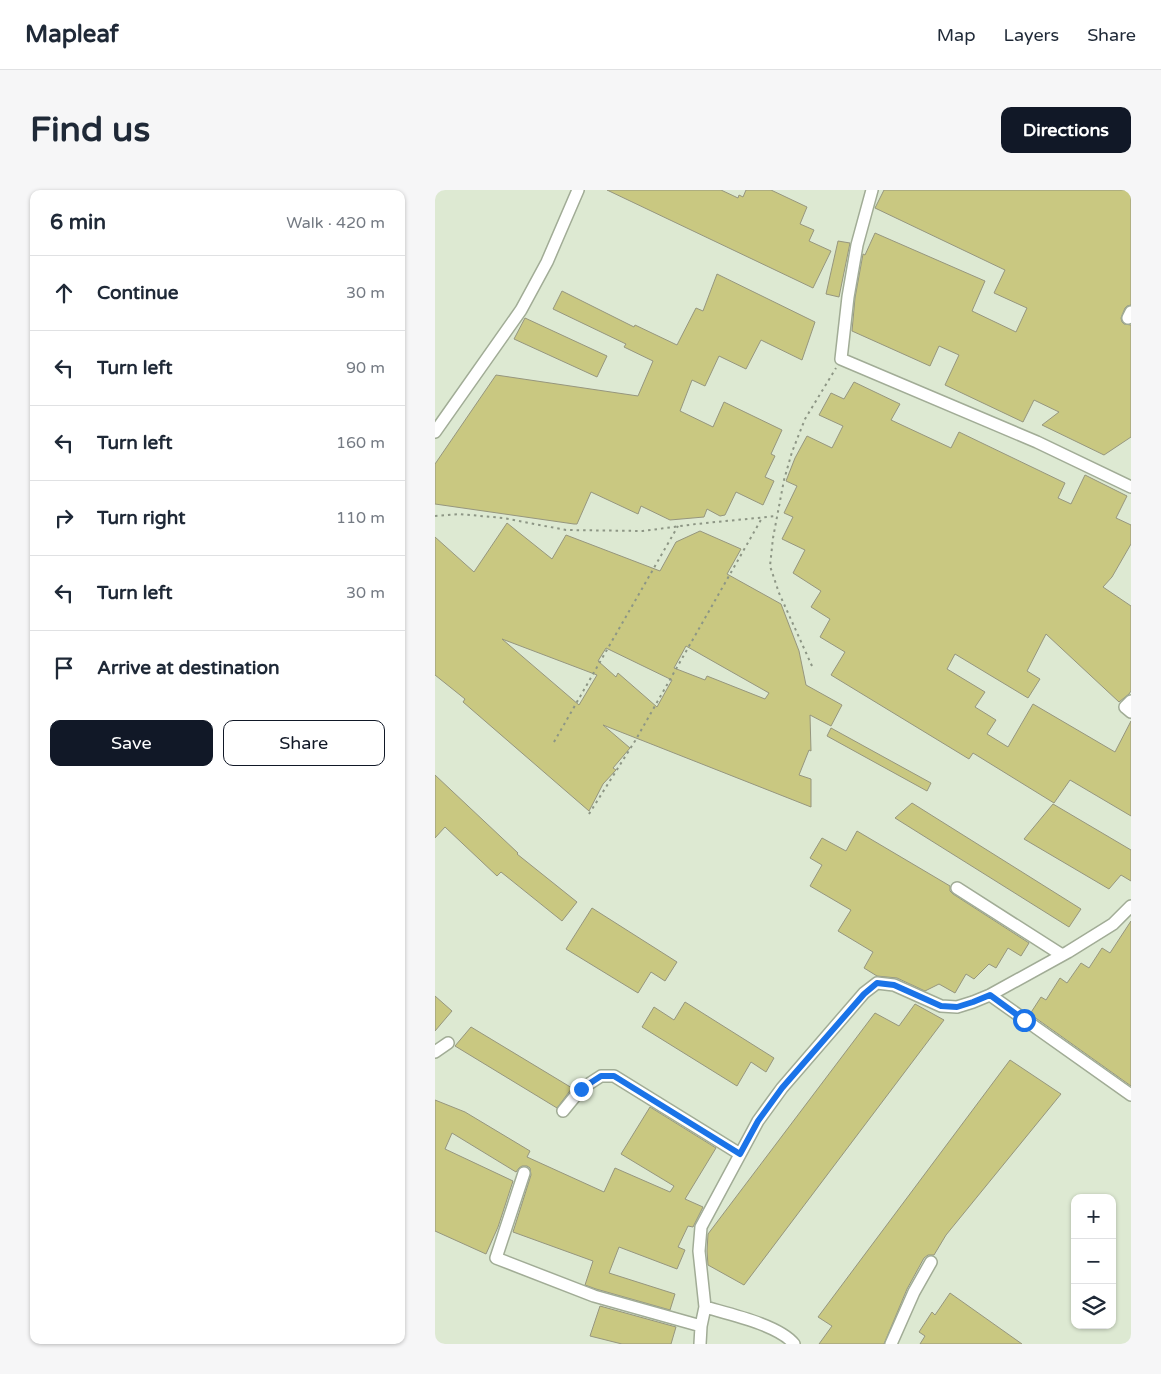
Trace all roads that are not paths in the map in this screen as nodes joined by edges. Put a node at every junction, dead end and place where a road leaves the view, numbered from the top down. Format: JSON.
{"nodes":[{"id":1,"x":578,"y":190,"type":"edge"},
{"id":2,"x":872,"y":190,"type":"edge"},
{"id":3,"x":435,"y":432,"type":"edge"},
{"id":4,"x":1131,"y":487,"type":"edge"},
{"id":5,"x":1131,"y":701,"type":"edge"},
{"id":6,"x":1131,"y":712,"type":"edge"},
{"id":7,"x":957,"y":888,"type":"dead end"},
{"id":8,"x":1131,"y":906,"type":"edge"},
{"id":9,"x":1062,"y":955,"type":"junction"},
{"id":10,"x":990,"y":995,"type":"junction"},
{"id":11,"x":449,"y":1043,"type":"dead end"},
{"id":12,"x":435,"y":1052,"type":"edge"},
{"id":13,"x":1131,"y":1095,"type":"edge"},
{"id":14,"x":563,"y":1111,"type":"dead end"},
{"id":15,"x":740,"y":1154,"type":"junction"},
{"id":16,"x":524,"y":1173,"type":"dead end"},
{"id":17,"x":931,"y":1262,"type":"dead end"},
{"id":18,"x":705,"y":1307,"type":"junction"},
{"id":19,"x":701,"y":1326,"type":"junction"},
{"id":20,"x":700,"y":1344,"type":"edge"},
{"id":21,"x":794,"y":1344,"type":"edge"},
{"id":22,"x":891,"y":1344,"type":"edge"}],
"edges":[{"from":1,"to":3,"type":"street"},
{"from":2,"to":4,"type":"street"},
{"from":5,"to":6,"type":"street"},
{"from":7,"to":9,"type":"street"},
{"from":8,"to":9,"type":"street"},
{"from":9,"to":10,"type":"street"},
{"from":10,"to":13,"type":"street"},
{"from":10,"to":15,"type":"street"},
{"from":11,"to":12,"type":"street"},
{"from":14,"to":15,"type":"street"},
{"from":15,"to":18,"type":"street"},
{"from":16,"to":19,"type":"street"},
{"from":17,"to":22,"type":"street"},
{"from":18,"to":19,"type":"street"},
{"from":18,"to":21,"type":"street"},
{"from":19,"to":20,"type":"street"}]}
